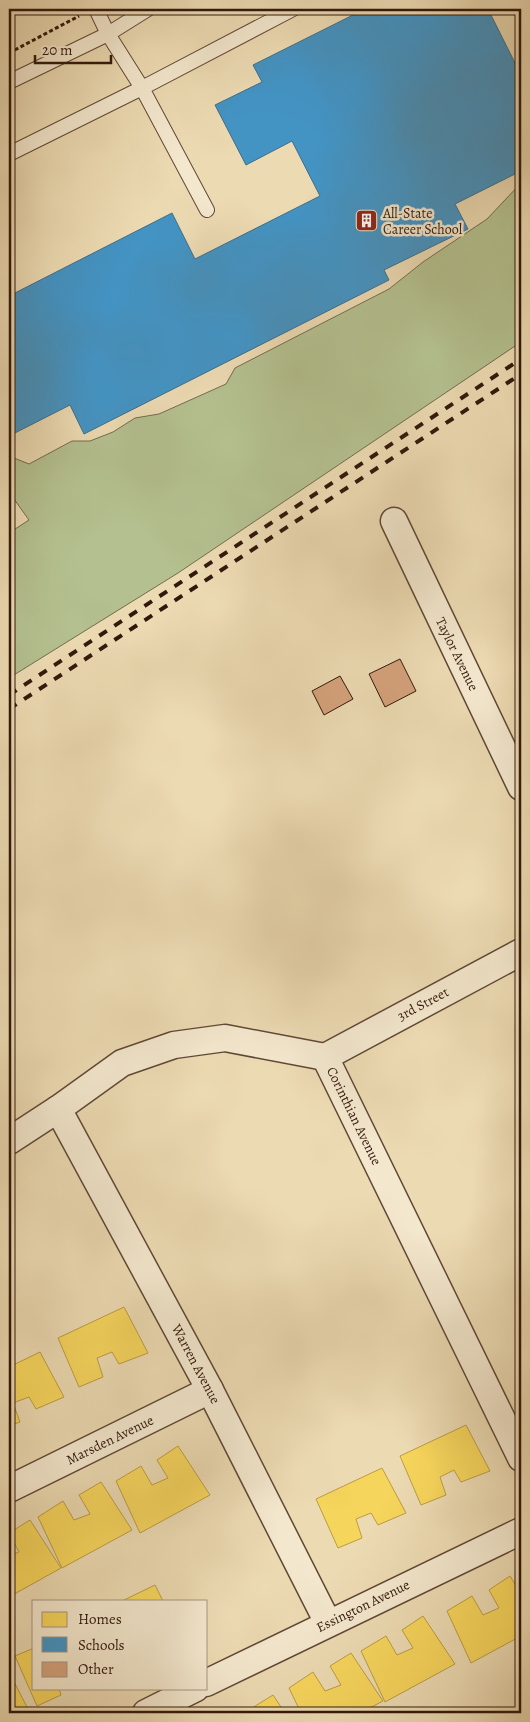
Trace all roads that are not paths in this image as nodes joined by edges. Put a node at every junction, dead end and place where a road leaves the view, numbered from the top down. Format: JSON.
{"nodes":[{"id":1,"x":96,"y":9,"type":"edge"},
{"id":2,"x":148,"y":9,"type":"edge"},
{"id":3,"x":293,"y":9,"type":"edge"},
{"id":4,"x":108,"y":34,"type":"junction"},
{"id":5,"x":9,"y":82,"type":"edge"},
{"id":6,"x":142,"y":88,"type":"junction"},
{"id":7,"x":9,"y":154,"type":"edge"},
{"id":8,"x":207,"y":210,"type":"dead end"},
{"id":9,"x":394,"y":521,"type":"dead end"},
{"id":10,"x":521,"y":787,"type":"edge"},
{"id":11,"x":521,"y":952,"type":"edge"},
{"id":12,"x":325,"y":1057,"type":"junction"},
{"id":13,"x":58,"y":1109,"type":"junction"},
{"id":14,"x":9,"y":1141,"type":"edge"},
{"id":15,"x":210,"y":1390,"type":"junction"},
{"id":16,"x":521,"y":1458,"type":"edge"},
{"id":17,"x":9,"y":1489,"type":"edge"},
{"id":18,"x":521,"y":1531,"type":"edge"},
{"id":19,"x":328,"y":1622,"type":"junction"},
{"id":20,"x":208,"y":1682,"type":"edge"},
{"id":21,"x":192,"y":1690,"type":"edge"},
{"id":22,"x":146,"y":1713,"type":"edge"}],
"edges":[{"from":1,"to":4,"type":"lane"},
{"from":2,"to":4,"type":"lane"},
{"from":3,"to":6,"type":"lane"},
{"from":4,"to":5,"type":"lane"},
{"from":4,"to":6,"type":"lane"},
{"from":6,"to":7,"type":"lane"},
{"from":6,"to":8,"type":"lane"},
{"from":9,"to":10,"type":"street","name":"Taylor Avenue"},
{"from":11,"to":12,"type":"street","name":"3rd Street"},
{"from":12,"to":13,"type":"street","name":"Corinthian Avenue"},
{"from":12,"to":16,"type":"street","name":"Corinthian Avenue"},
{"from":13,"to":14,"type":"street","name":"Corinthian Avenue"},
{"from":13,"to":15,"type":"street","name":"Warren Avenue"},
{"from":15,"to":17,"type":"street","name":"Marsden Avenue"},
{"from":15,"to":19,"type":"street","name":"Warren Avenue"},
{"from":18,"to":19,"type":"street","name":"Essington Avenue"},
{"from":19,"to":20,"type":"street","name":"Essington Avenue"},
{"from":21,"to":22,"type":"street"}]}
